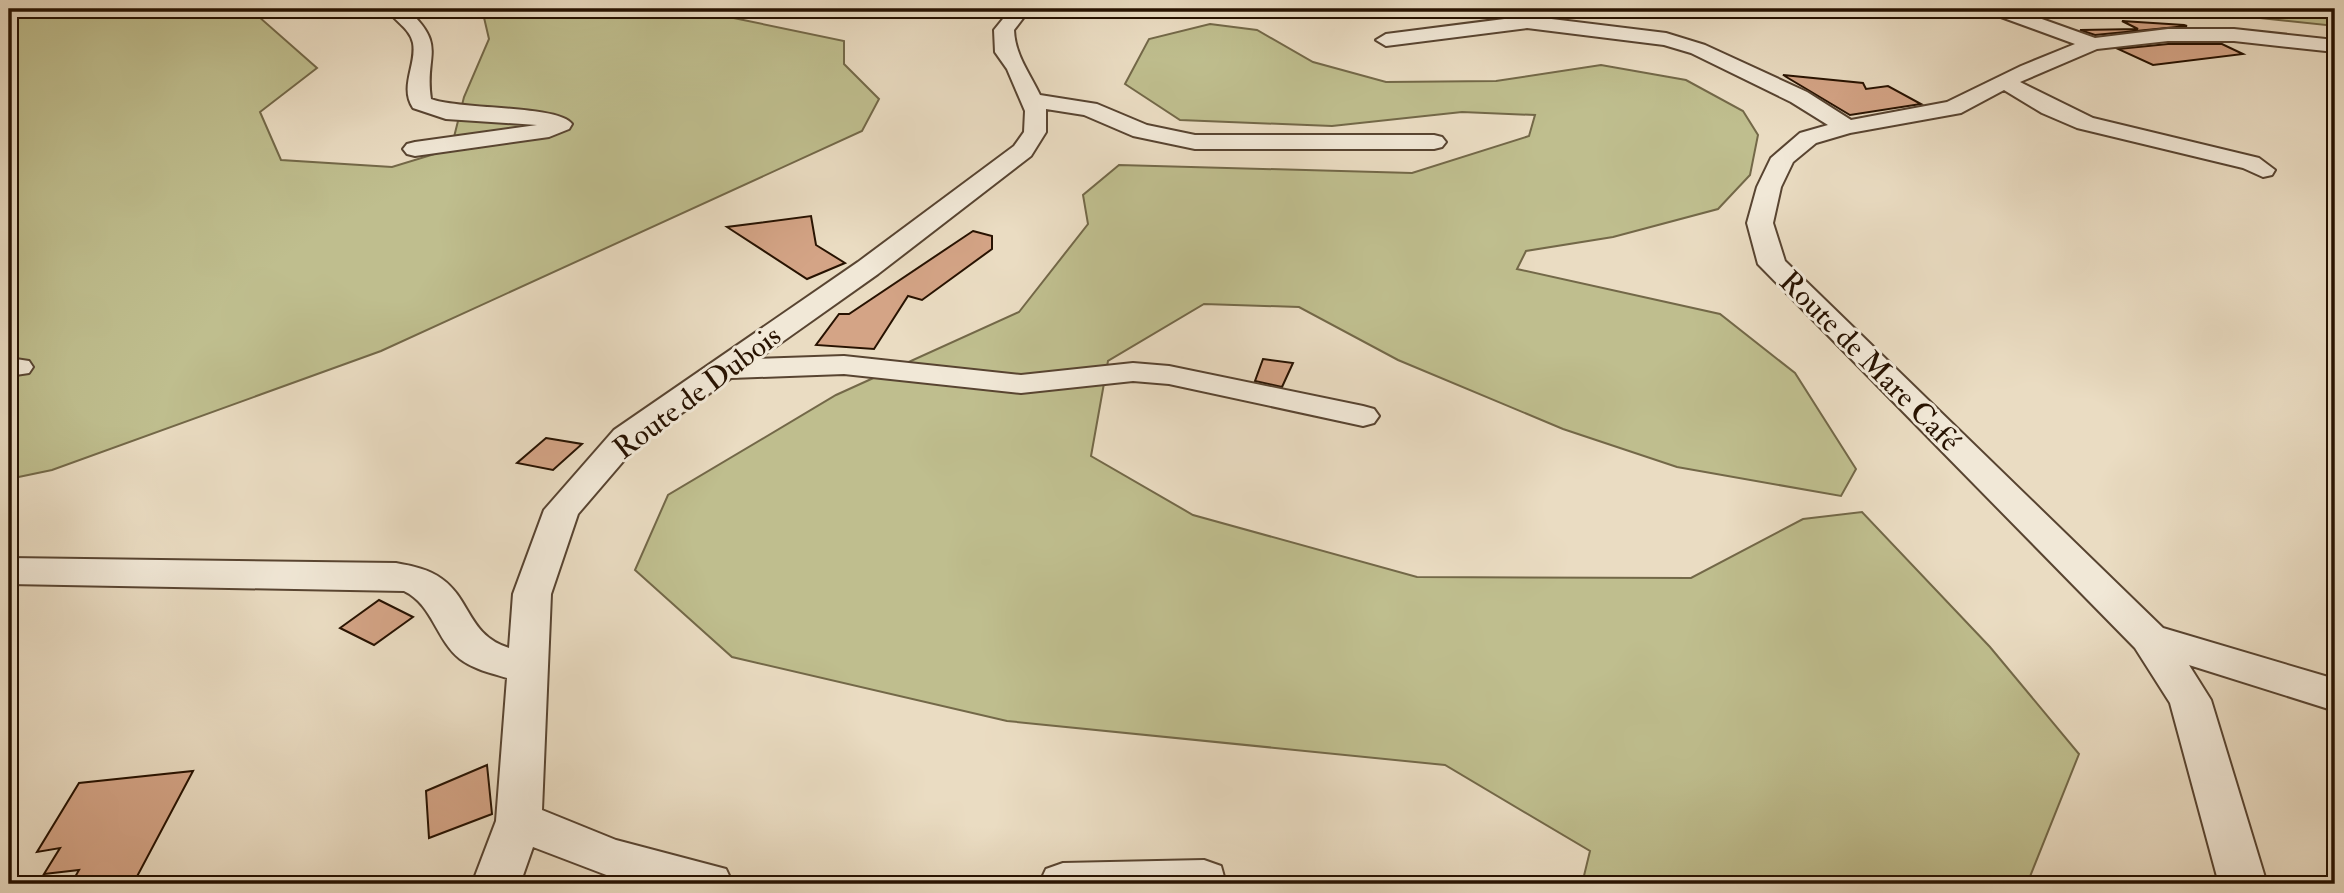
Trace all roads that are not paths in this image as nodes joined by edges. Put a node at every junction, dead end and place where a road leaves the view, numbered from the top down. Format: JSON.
{"nodes":[{"id":1,"x":396,"y":9,"type":"edge"},
{"id":2,"x":1021,"y":9,"type":"edge"},
{"id":3,"x":1518,"y":9,"type":"edge"},
{"id":4,"x":1997,"y":9,"type":"edge"},
{"id":5,"x":1561,"y":25,"type":"junction"},
{"id":6,"x":1385,"y":40,"type":"dead end"},
{"id":7,"x":2093,"y":44,"type":"junction"},
{"id":8,"x":2335,"y":46,"type":"edge"},
{"id":9,"x":2005,"y":82,"type":"junction"},
{"id":10,"x":1031,"y":100,"type":"junction"},
{"id":11,"x":1847,"y":127,"type":"junction"},
{"id":12,"x":1434,"y":142,"type":"dead end"},
{"id":13,"x":415,"y":149,"type":"dead end"},
{"id":14,"x":2263,"y":170,"type":"dead end"},
{"id":15,"x":724,"y":369,"type":"junction"},
{"id":16,"x":1363,"y":416,"type":"dead end"},
{"id":17,"x":9,"y":571,"type":"edge"},
{"id":18,"x":2150,"y":638,"type":"junction"},
{"id":19,"x":529,"y":668,"type":"junction"},
{"id":20,"x":2335,"y":695,"type":"edge"},
{"id":21,"x":519,"y":821,"type":"junction"},
{"id":22,"x":1204,"y":881,"type":"dead end"},
{"id":23,"x":496,"y":884,"type":"edge"},
{"id":24,"x":709,"y":884,"type":"edge"},
{"id":25,"x":1063,"y":884,"type":"edge"},
{"id":26,"x":2244,"y":884,"type":"edge"}],
"edges":[{"from":1,"to":13,"type":"street"},
{"from":2,"to":10,"type":"street","name":"Route de Dubois"},
{"from":3,"to":5,"type":"street"},
{"from":4,"to":7,"type":"street"},
{"from":5,"to":6,"type":"street"},
{"from":5,"to":11,"type":"street"},
{"from":7,"to":8,"type":"street","name":"Route de Mare Café"},
{"from":7,"to":9,"type":"street","name":"Route de Mare Café"},
{"from":9,"to":11,"type":"street","name":"Route de Mare Café"},
{"from":9,"to":14,"type":"street"},
{"from":10,"to":12,"type":"street"},
{"from":10,"to":15,"type":"street","name":"Route de Dubois"},
{"from":11,"to":18,"type":"street","name":"Route de Mare Café"},
{"from":15,"to":16,"type":"street"},
{"from":15,"to":19,"type":"street","name":"Route de Dubois"},
{"from":17,"to":19,"type":"street"},
{"from":18,"to":20,"type":"street"},
{"from":18,"to":26,"type":"street","name":"Route de Mare Café"},
{"from":19,"to":21,"type":"street","name":"Route de Dubois"},
{"from":21,"to":23,"type":"street","name":"Route de Dubois"},
{"from":21,"to":24,"type":"street"},
{"from":22,"to":25,"type":"street"}]}
